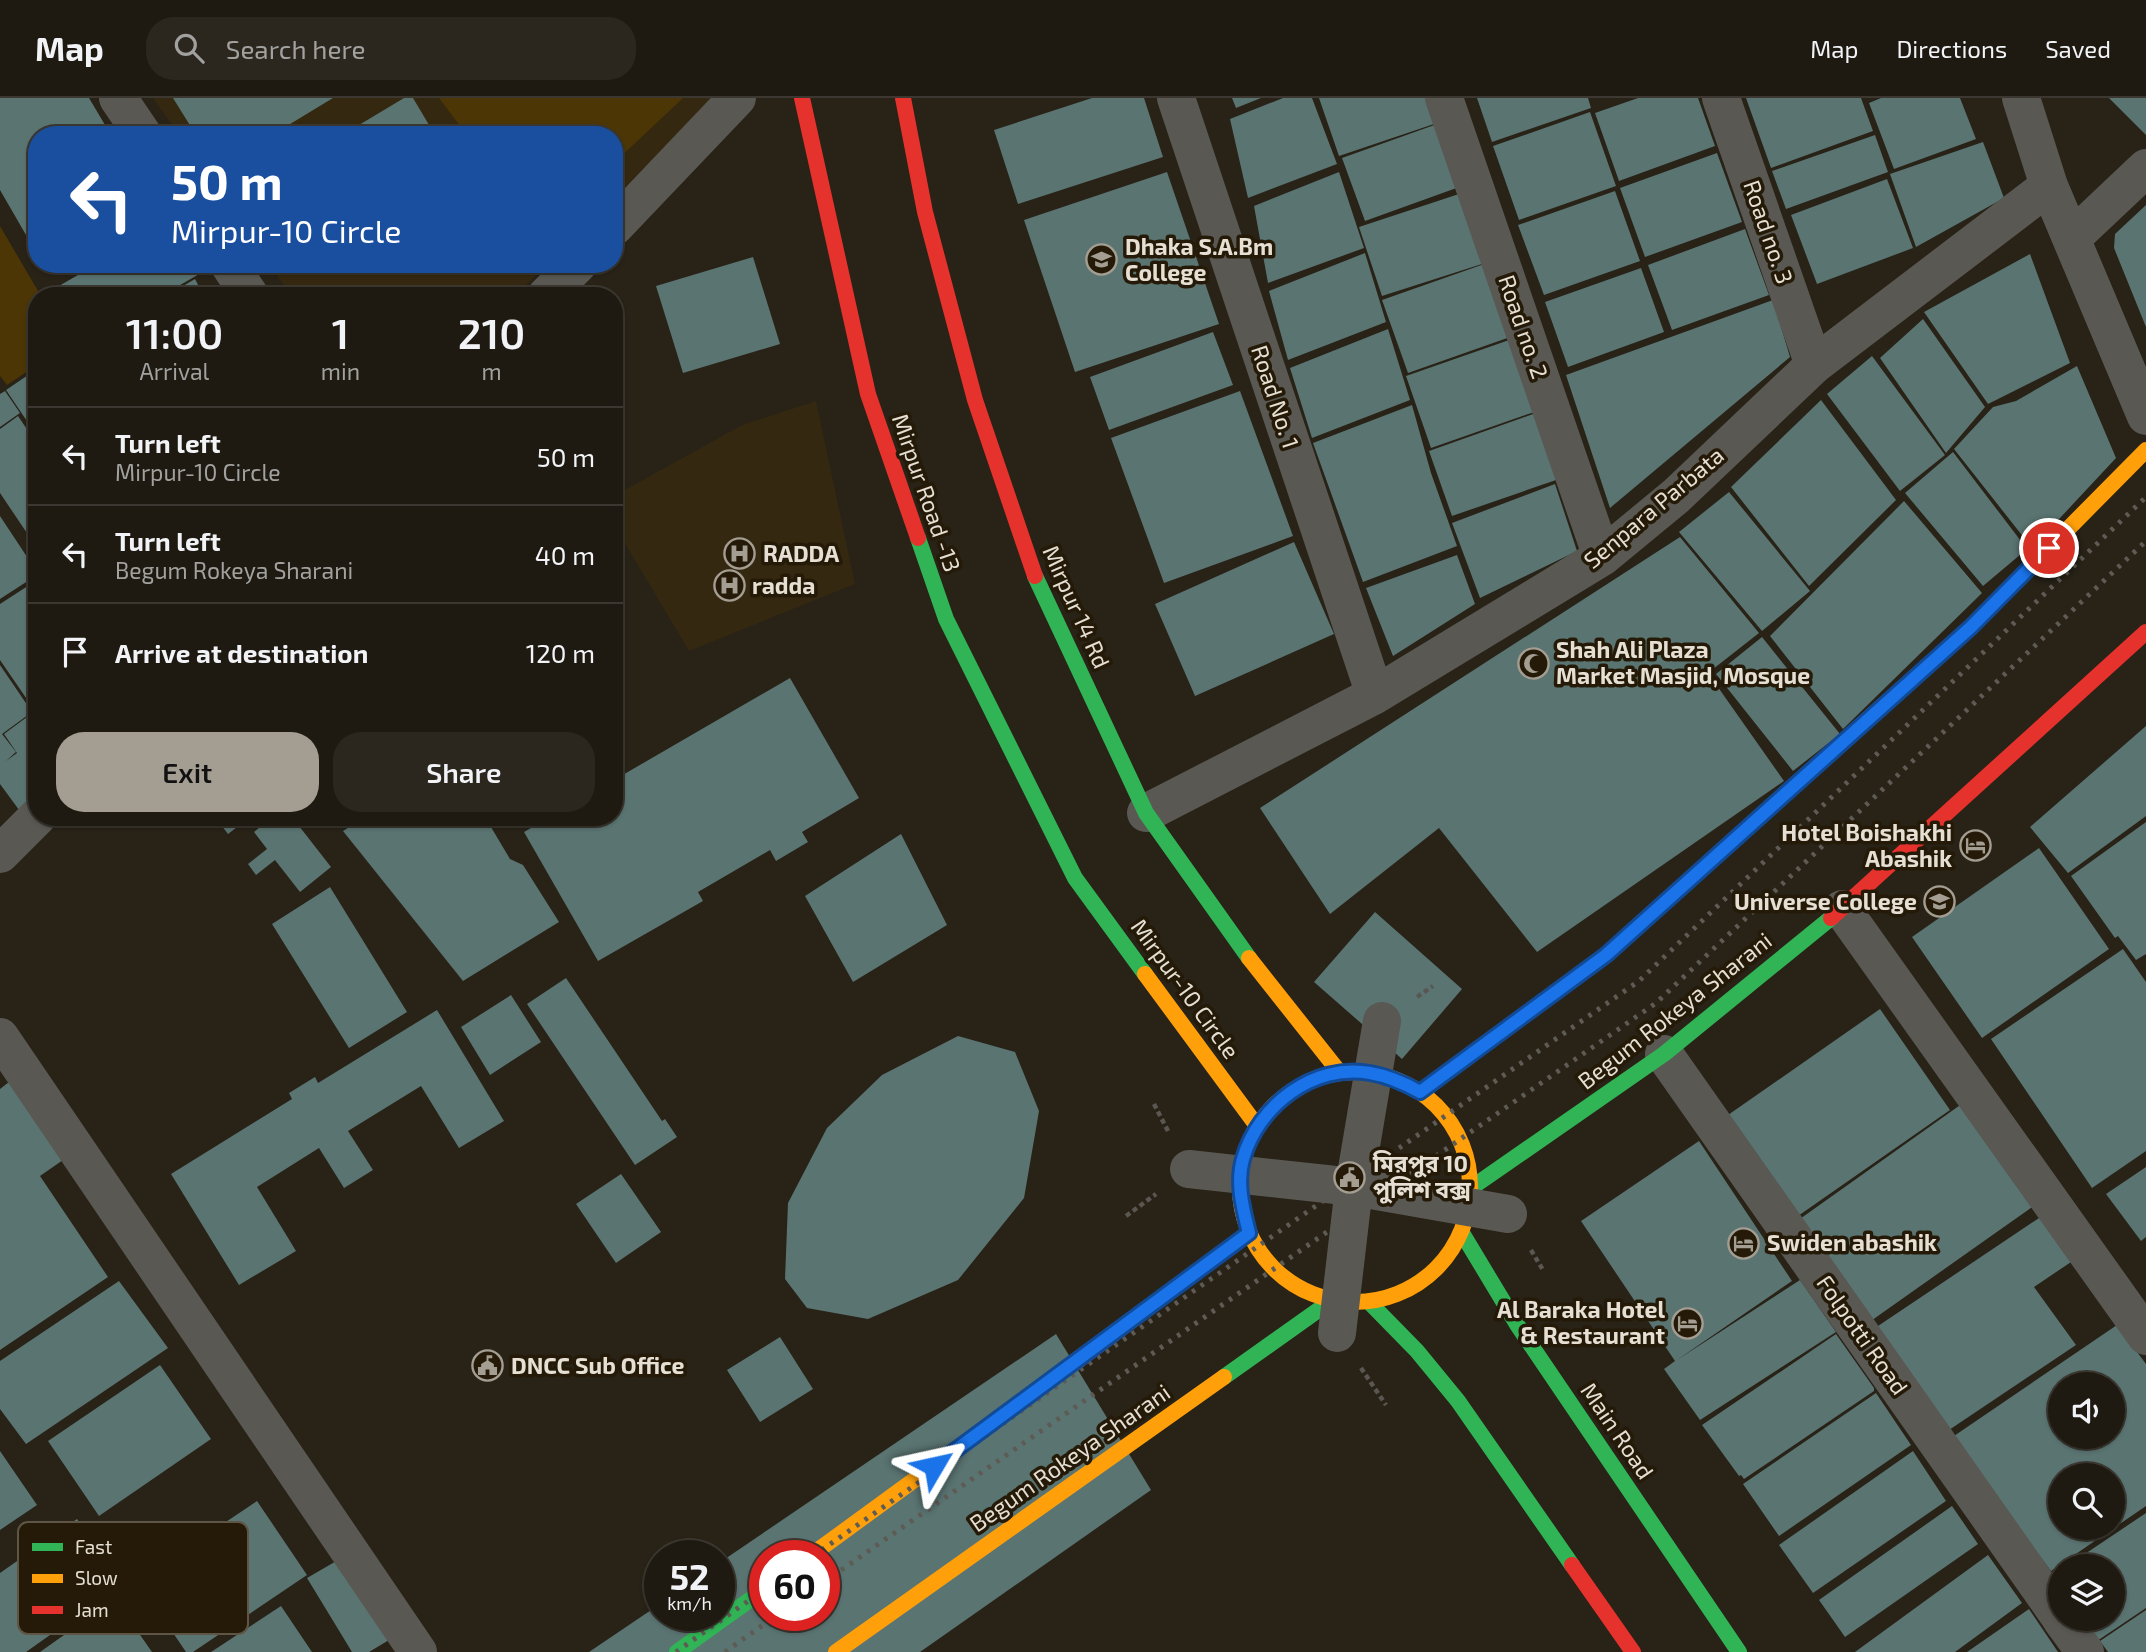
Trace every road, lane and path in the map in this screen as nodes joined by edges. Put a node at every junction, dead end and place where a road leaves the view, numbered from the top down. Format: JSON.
{"nodes":[{"id":1,"x":118,"y":98,"type":"edge"},
{"id":2,"x":737,"y":98,"type":"edge"},
{"id":3,"x":802,"y":98,"type":"edge"},
{"id":4,"x":903,"y":98,"type":"edge"},
{"id":5,"x":1176,"y":98,"type":"edge"},
{"id":6,"x":1444,"y":98,"type":"edge"},
{"id":7,"x":1721,"y":98,"type":"edge"},
{"id":8,"x":2021,"y":98,"type":"edge"},
{"id":9,"x":137,"y":126,"type":"edge"},
{"id":10,"x":2146,"y":168,"type":"edge"},
{"id":11,"x":2049,"y":186,"type":"junction"},
{"id":12,"x":623,"y":218,"type":"edge"},
{"id":13,"x":2072,"y":238,"type":"junction"},
{"id":14,"x":569,"y":273,"type":"edge"},
{"id":15,"x":556,"y":287,"type":"edge"},
{"id":16,"x":1814,"y":365,"type":"junction"},
{"id":17,"x":2146,"y":416,"type":"edge"},
{"id":18,"x":2146,"y":450,"type":"edge"},
{"id":19,"x":1602,"y":557,"type":"junction"},
{"id":20,"x":2146,"y":632,"type":"edge"},
{"id":21,"x":1375,"y":695,"type":"junction"},
{"id":22,"x":1146,"y":813,"type":"junction"},
{"id":23,"x":28,"y":826,"type":"edge"},
{"id":24,"x":0,"y":854,"type":"edge"},
{"id":25,"x":1075,"y":878,"type":"joint"},
{"id":26,"x":1842,"y":909,"type":"junction"},
{"id":27,"x":1382,"y":1021,"type":"dead end"},
{"id":28,"x":0,"y":1037,"type":"edge"},
{"id":29,"x":1664,"y":1054,"type":"junction"},
{"id":30,"x":1340,"y":1073,"type":"junction"},
{"id":31,"x":1420,"y":1092,"type":"junction"},
{"id":32,"x":1257,"y":1126,"type":"junction"},
{"id":33,"x":1189,"y":1169,"type":"dead end"},
{"id":34,"x":1353,"y":1188,"type":"junction"},
{"id":35,"x":1471,"y":1188,"type":"junction"},
{"id":36,"x":1508,"y":1214,"type":"dead end"},
{"id":37,"x":1249,"y":1233,"type":"junction"},
{"id":38,"x":1462,"y":1233,"type":"junction"},
{"id":39,"x":1370,"y":1303,"type":"junction"},
{"id":40,"x":1334,"y":1317,"type":"junction"},
{"id":41,"x":2146,"y":1336,"type":"edge"},
{"id":42,"x":832,"y":1540,"type":"edge"},
{"id":43,"x":749,"y":1600,"type":"edge"},
{"id":44,"x":2048,"y":1600,"type":"edge"},
{"id":45,"x":2070,"y":1631,"type":"edge"},
{"id":46,"x":418,"y":1652,"type":"edge"},
{"id":47,"x":677,"y":1652,"type":"edge"},
{"id":48,"x":836,"y":1652,"type":"edge"},
{"id":49,"x":1633,"y":1652,"type":"edge"},
{"id":50,"x":1739,"y":1652,"type":"edge"},
{"id":51,"x":2085,"y":1652,"type":"edge"}],
"edges":[{"from":1,"to":9,"type":"street"},
{"from":2,"to":12,"type":"street"},
{"from":3,"to":25,"type":"main road","name":"Mirpur Road -13"},
{"from":4,"to":22,"type":"main road","name":"Mirpur 14 Rd"},
{"from":5,"to":21,"type":"street","name":"Road No. 1"},
{"from":6,"to":19,"type":"street","name":"Road no. 2"},
{"from":7,"to":16,"type":"street","name":"Road no. 3"},
{"from":8,"to":11,"type":"street"},
{"from":10,"to":13,"type":"street"},
{"from":11,"to":13,"type":"street"},
{"from":11,"to":16,"type":"street","name":"Senpara Parbata"},
{"from":13,"to":17,"type":"street"},
{"from":14,"to":15,"type":"street"},
{"from":16,"to":19,"type":"street","name":"Senpara Parbata"},
{"from":18,"to":31,"type":"main road"},
{"from":19,"to":21,"type":"street","name":"Senpara Parbata"},
{"from":20,"to":26,"type":"main road","name":"Begum Rokeya Sharani"},
{"from":21,"to":22,"type":"street","name":"Senpara Parbata"},
{"from":22,"to":30,"type":"main road","name":"Mirpur 14 Rd"},
{"from":23,"to":24,"type":"street"},
{"from":25,"to":32,"type":"main road","name":"Mirpur-10 Circle"},
{"from":26,"to":29,"type":"main road","name":"Begum Rokeya Sharani"},
{"from":26,"to":41,"type":"street"},
{"from":27,"to":34,"type":"street","bridge":true},
{"from":28,"to":46,"type":"street"},
{"from":29,"to":35,"type":"main road","name":"Begum Rokeya Sharani"},
{"from":29,"to":44,"type":"street","name":"Folpotti Road"},
{"from":30,"to":31,"type":"main road"},
{"from":30,"to":32,"type":"main road"},
{"from":31,"to":35,"type":"main road"},
{"from":32,"to":37,"type":"main road"},
{"from":33,"to":34,"type":"street","bridge":true},
{"from":34,"to":36,"type":"street","bridge":true},
{"from":34,"to":40,"type":"street","bridge":true},
{"from":35,"to":38,"type":"main road"},
{"from":37,"to":40,"type":"main road"},
{"from":37,"to":42,"type":"main road"},
{"from":38,"to":39,"type":"main road"},
{"from":38,"to":50,"type":"main road","name":"Main Road"},
{"from":39,"to":40,"type":"main road"},
{"from":39,"to":49,"type":"main road"},
{"from":40,"to":48,"type":"main road","name":"Begum Rokeya Sharani"},
{"from":43,"to":47,"type":"main road"},
{"from":45,"to":51,"type":"street","name":"Folpotti Road"}]}
